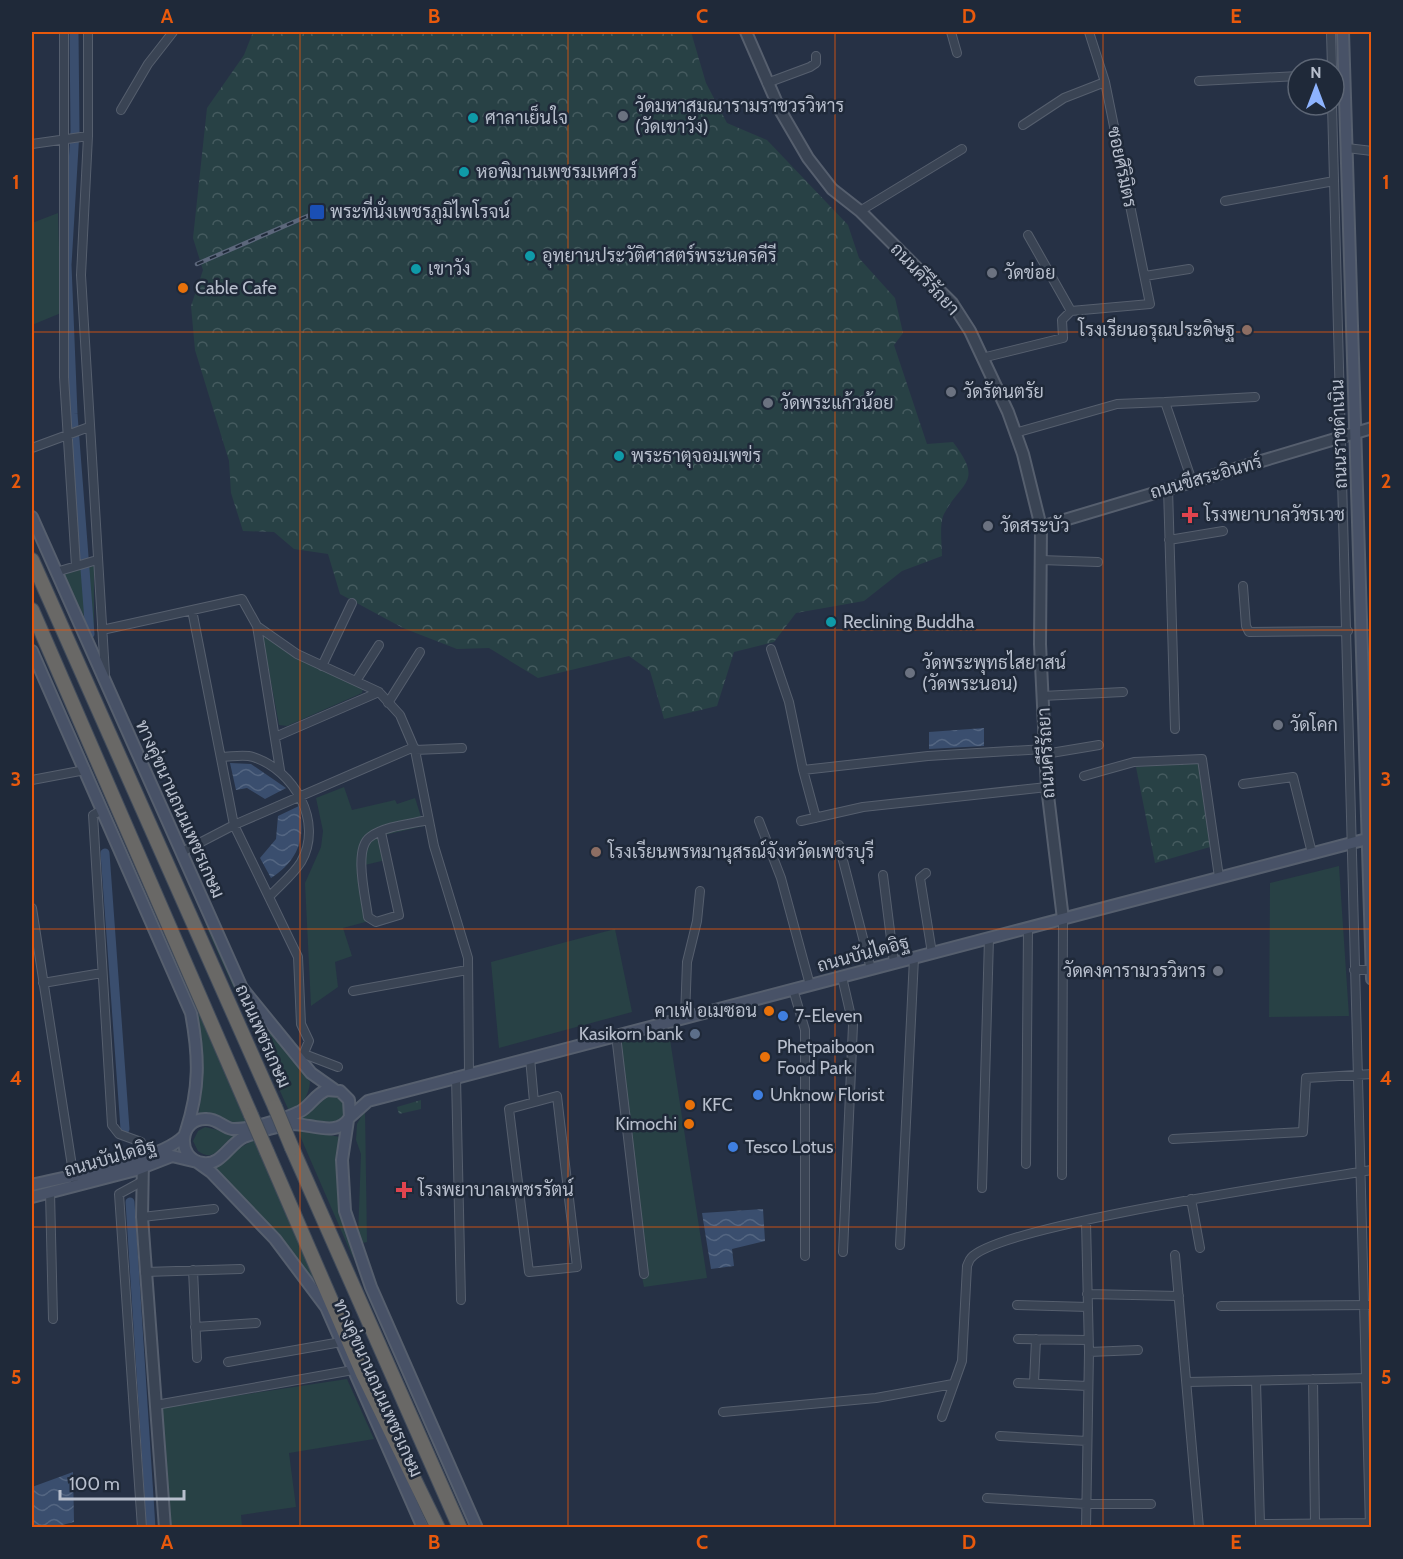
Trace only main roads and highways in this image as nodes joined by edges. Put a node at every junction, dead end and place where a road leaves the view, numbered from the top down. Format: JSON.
{"nodes":[{"id":1,"x":1343,"y":32,"type":"edge"},
{"id":2,"x":32,"y":517,"type":"edge"},
{"id":3,"x":32,"y":560,"type":"edge"},
{"id":4,"x":32,"y":610,"type":"edge"},
{"id":5,"x":32,"y":627,"type":"edge"},
{"id":6,"x":32,"y":651,"type":"edge"},
{"id":7,"x":80,"y":718,"type":"junction"},
{"id":8,"x":1369,"y":839,"type":"edge"},
{"id":9,"x":1371,"y":969,"type":"edge"},
{"id":10,"x":1371,"y":979,"type":"edge"},
{"id":11,"x":334,"y":1090,"type":"junction"},
{"id":12,"x":345,"y":1095,"type":"junction"},
{"id":13,"x":368,"y":1101,"type":"junction"},
{"id":14,"x":349,"y":1119,"type":"junction"},
{"id":15,"x":185,"y":1133,"type":"junction"},
{"id":16,"x":143,"y":1162,"type":"junction"},
{"id":17,"x":197,"y":1162,"type":"junction"},
{"id":18,"x":32,"y":1185,"type":"edge"},
{"id":19,"x":32,"y":1197,"type":"edge"},
{"id":20,"x":423,"y":1527,"type":"edge"},
{"id":21,"x":438,"y":1527,"type":"edge"},
{"id":22,"x":460,"y":1527,"type":"edge"},
{"id":23,"x":477,"y":1527,"type":"edge"}],
"edges":[{"from":1,"to":8,"type":"main road","name":"ถนนราชดำเนิน"},
{"from":2,"to":11,"type":"main road","name":"ทางคู่ขนานถนนเพชรเกษม"},
{"from":3,"to":22,"type":"highway","name":"ถนนเพชรเกษม","bridge":true},
{"from":4,"to":7,"type":"highway"},
{"from":5,"to":7,"type":"highway"},
{"from":6,"to":15,"type":"main road"},
{"from":7,"to":21,"type":"highway","bridge":true},
{"from":8,"to":9,"type":"main road","name":"ถนนราชดำเนิน"},
{"from":8,"to":13,"type":"main road","name":"ถนนบันไดอิฐ"},
{"from":9,"to":10,"type":"main road","name":"ถนนราชดำเนิน"},
{"from":11,"to":12,"type":"main road","name":"ทางคู่ขนานถนนเพชรเกษม"},
{"from":11,"to":15,"type":"main road","name":"ถนนบันไดอิฐ"},
{"from":12,"to":13,"type":"main road","name":"ถนนบันไดอิฐ"},
{"from":12,"to":14,"type":"main road"},
{"from":13,"to":14,"type":"main road","name":"ถนนบันไดอิฐ"},
{"from":14,"to":17,"type":"main road"},
{"from":14,"to":23,"type":"main road","name":"ทางคู่ขนานถนนเพชรเกษม"},
{"from":15,"to":16,"type":"main road","name":"ถนนบันไดอิฐ"},
{"from":15,"to":17,"type":"main road"},
{"from":16,"to":17,"type":"main road","name":"ถนนบันไดอิฐ"},
{"from":16,"to":18,"type":"main road","name":"ถนนบันไดอิฐ"},
{"from":16,"to":19,"type":"main road","name":"ถนนบันไดอิฐ"},
{"from":17,"to":20,"type":"main road","name":"ทางคู่ขนานถนนเพชรเกษม"}]}
